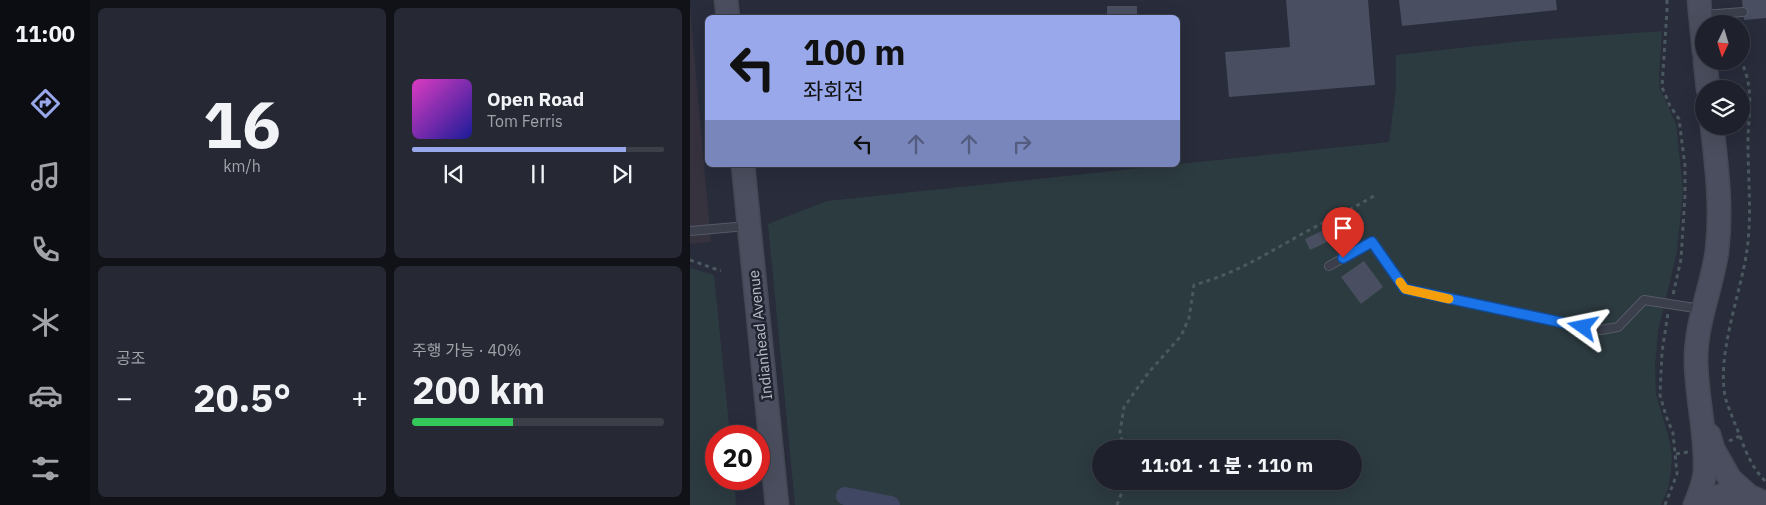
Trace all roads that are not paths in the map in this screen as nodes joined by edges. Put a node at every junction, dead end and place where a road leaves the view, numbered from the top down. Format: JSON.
{"nodes":[{"id":1,"x":726,"y":0,"type":"edge"},
{"id":2,"x":1700,"y":8,"type":"edge"},
{"id":3,"x":1743,"y":12,"type":"dead end"},
{"id":4,"x":728,"y":15,"type":"edge"},
{"id":5,"x":1713,"y":135,"type":"edge"},
{"id":6,"x":743,"y":167,"type":"edge"},
{"id":7,"x":749,"y":226,"type":"junction"},
{"id":8,"x":690,"y":231,"type":"edge"},
{"id":9,"x":1329,"y":266,"type":"dead end"},
{"id":10,"x":1703,"y":310,"type":"junction"},
{"id":11,"x":1709,"y":450,"type":"junction"},
{"id":12,"x":1760,"y":494,"type":"edge"},
{"id":13,"x":777,"y":505,"type":"edge"},
{"id":14,"x":1697,"y":505,"type":"edge"}],
"edges":[{"from":1,"to":4,"type":"main road"},
{"from":2,"to":3,"type":"lane"},
{"from":5,"to":10,"type":"main road"},
{"from":6,"to":7,"type":"main road","name":"Indianhead Avenue"},
{"from":7,"to":8,"type":"lane"},
{"from":7,"to":13,"type":"main road","name":"Indianhead Avenue"},
{"from":9,"to":10,"type":"lane"},
{"from":10,"to":11,"type":"main road"},
{"from":11,"to":12,"type":"main road"},
{"from":11,"to":14,"type":"main road"},
{"from":12,"to":14,"type":"main road"}]}
